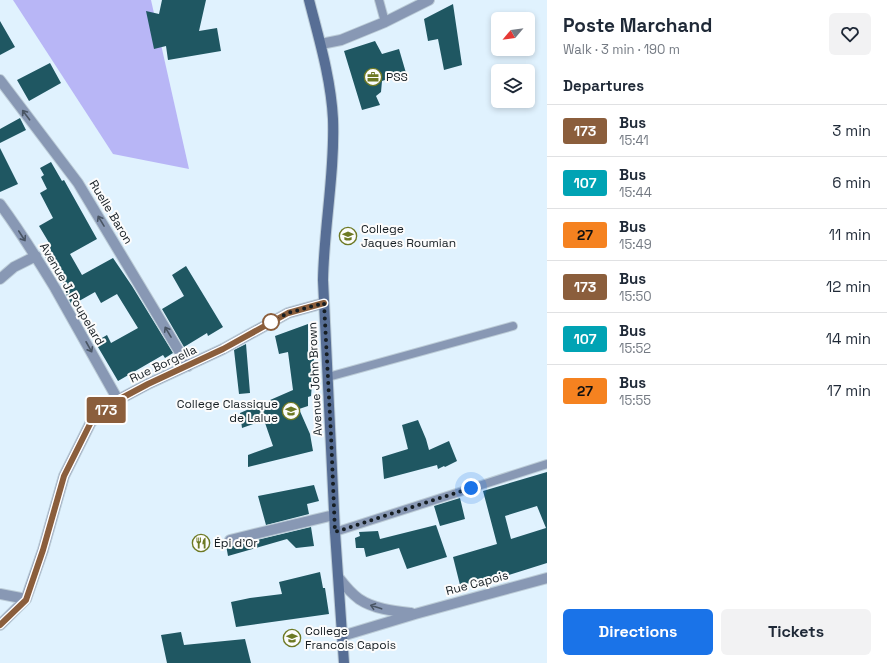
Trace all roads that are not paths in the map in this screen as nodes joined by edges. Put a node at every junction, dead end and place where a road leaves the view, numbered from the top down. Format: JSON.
{"nodes":[{"id":1,"x":309,"y":0,"type":"edge"},
{"id":2,"x":379,"y":0,"type":"edge"},
{"id":3,"x":429,"y":0,"type":"edge"},
{"id":4,"x":385,"y":22,"type":"junction"},
{"id":5,"x":321,"y":44,"type":"junction"},
{"id":6,"x":0,"y":80,"type":"edge"},
{"id":7,"x":0,"y":204,"type":"edge"},
{"id":8,"x":11,"y":218,"type":"junction"},
{"id":9,"x":0,"y":219,"type":"edge"},
{"id":10,"x":36,"y":256,"type":"junction"},
{"id":11,"x":0,"y":280,"type":"edge"},
{"id":12,"x":324,"y":303,"type":"junction"},
{"id":13,"x":513,"y":326,"type":"dead end"},
{"id":14,"x":188,"y":366,"type":"junction"},
{"id":15,"x":328,"y":377,"type":"junction"},
{"id":16,"x":118,"y":400,"type":"junction"},
{"id":17,"x":547,"y":464,"type":"edge"},
{"id":18,"x":334,"y":515,"type":"junction"},
{"id":19,"x":335,"y":532,"type":"junction"},
{"id":20,"x":230,"y":540,"type":"dead end"},
{"id":21,"x":339,"y":578,"type":"junction"},
{"id":22,"x":547,"y":578,"type":"edge"},
{"id":23,"x":0,"y":594,"type":"edge"},
{"id":24,"x":26,"y":600,"type":"junction"},
{"id":25,"x":415,"y":614,"type":"junction"},
{"id":26,"x":0,"y":625,"type":"edge"},
{"id":27,"x":342,"y":636,"type":"junction"},
{"id":28,"x":344,"y":663,"type":"edge"}],
"edges":[{"from":1,"to":5,"type":"main road","name":"Avenue John Brown"},
{"from":2,"to":4,"type":"lane"},
{"from":3,"to":4,"type":"street"},
{"from":4,"to":5,"type":"street"},
{"from":5,"to":12,"type":"main road","name":"Avenue John Brown"},
{"from":14,"to":6,"type":"street","name":"Ruelle Baron","one_way":true},
{"from":7,"to":8,"type":"street","name":"Avenue J. Poupelard"},
{"from":8,"to":9,"type":"street"},
{"from":8,"to":10,"type":"street","name":"Avenue J. Poupelard","one_way":true},
{"from":10,"to":11,"type":"street"},
{"from":10,"to":16,"type":"street","name":"Avenue J. Poupelard","one_way":true},
{"from":12,"to":14,"type":"street","name":"Rue Borgella"},
{"from":12,"to":15,"type":"main road","name":"Avenue John Brown"},
{"from":13,"to":15,"type":"lane"},
{"from":14,"to":16,"type":"street","name":"Rue Borgella"},
{"from":15,"to":18,"type":"main road","name":"Avenue John Brown"},
{"from":16,"to":24,"type":"street","name":"Rue Borgella"},
{"from":17,"to":19,"type":"lane"},
{"from":18,"to":19,"type":"main road","name":"Avenue John Brown"},
{"from":18,"to":20,"type":"street"},
{"from":19,"to":21,"type":"main road","name":"Avenue John Brown"},
{"from":25,"to":21,"type":"street","name":"Rue Capois","one_way":true},
{"from":21,"to":27,"type":"main road","name":"Avenue John Brown"},
{"from":22,"to":25,"type":"street","name":"Rue Capois"},
{"from":23,"to":24,"type":"street"},
{"from":24,"to":26,"type":"street","name":"Rue Borgella"},
{"from":25,"to":27,"type":"street","name":"Rue Capois"},
{"from":27,"to":28,"type":"main road","name":"Avenue John Brown"}]}
